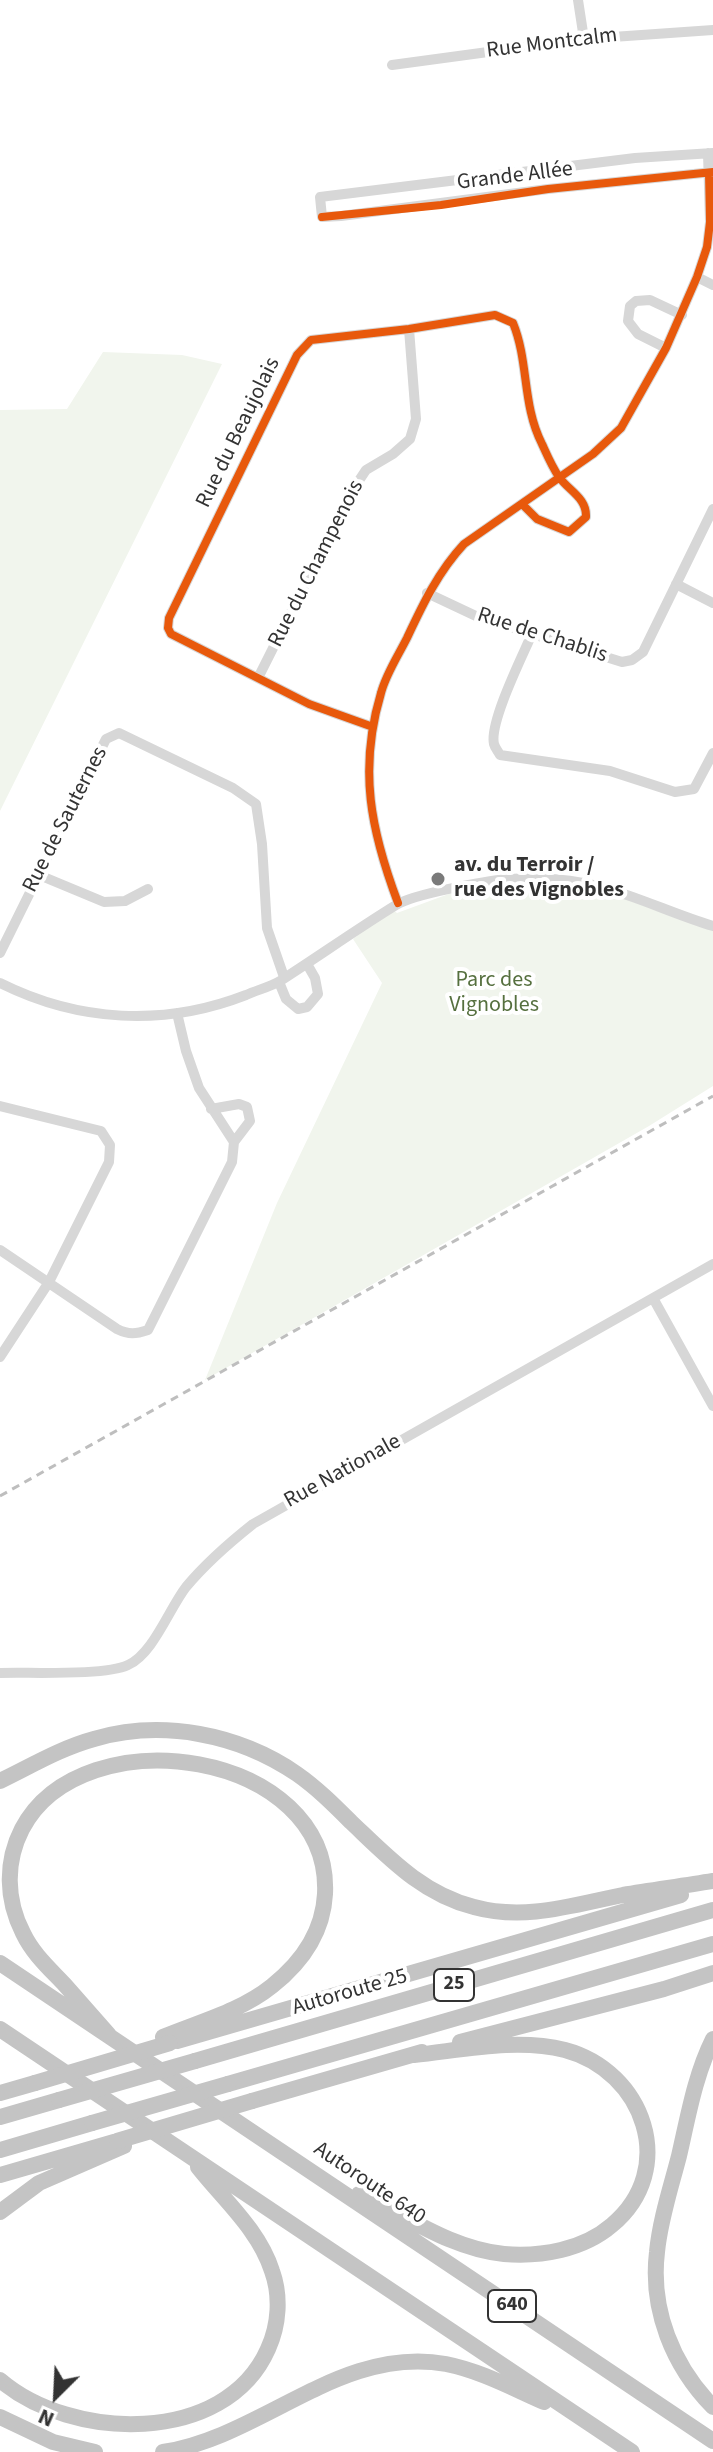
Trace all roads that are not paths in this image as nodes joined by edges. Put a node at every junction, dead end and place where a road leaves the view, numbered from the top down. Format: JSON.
{"nodes":[{"id":1,"x":578,"y":0,"type":"edge"},
{"id":2,"x":713,"y":30,"type":"edge"},
{"id":3,"x":584,"y":39,"type":"junction"},
{"id":4,"x":392,"y":65,"type":"dead end"},
{"id":5,"x":710,"y":153,"type":"edge"},
{"id":6,"x":711,"y":172,"type":"edge"},
{"id":7,"x":697,"y":277,"type":"junction"},
{"id":8,"x":713,"y":285,"type":"edge"},
{"id":9,"x":682,"y":315,"type":"junction"},
{"id":10,"x":409,"y":329,"type":"junction"},
{"id":11,"x":666,"y":348,"type":"junction"},
{"id":12,"x":560,"y":478,"type":"junction"},
{"id":13,"x":523,"y":505,"type":"junction"},
{"id":14,"x":713,"y":509,"type":"edge"},
{"id":15,"x":676,"y":584,"type":"junction"},
{"id":16,"x":427,"y":593,"type":"junction"},
{"id":17,"x":713,"y":603,"type":"edge"},
{"id":18,"x":531,"y":636,"type":"junction"},
{"id":19,"x":258,"y":678,"type":"junction"},
{"id":20,"x":373,"y":727,"type":"junction"},
{"id":21,"x":713,"y":753,"type":"edge"},
{"id":22,"x":39,"y":875,"type":"junction"},
{"id":23,"x":148,"y":889,"type":"dead end"},
{"id":24,"x":398,"y":903,"type":"junction"},
{"id":25,"x":713,"y":926,"type":"edge"},
{"id":26,"x":0,"y":953,"type":"edge"},
{"id":27,"x":307,"y":964,"type":"junction"},
{"id":28,"x":282,"y":980,"type":"junction"},
{"id":29,"x":0,"y":983,"type":"edge"},
{"id":30,"x":177,"y":1013,"type":"junction"},
{"id":31,"x":0,"y":1106,"type":"edge"},
{"id":32,"x":211,"y":1109,"type":"junction"},
{"id":33,"x":234,"y":1142,"type":"junction"},
{"id":34,"x":0,"y":1250,"type":"edge"},
{"id":35,"x":713,"y":1264,"type":"edge"},
{"id":36,"x":49,"y":1282,"type":"junction"},
{"id":37,"x":653,"y":1298,"type":"junction"},
{"id":38,"x":0,"y":1357,"type":"edge"},
{"id":39,"x":713,"y":1406,"type":"edge"},
{"id":40,"x":0,"y":1673,"type":"edge"},
{"id":41,"x":0,"y":1781,"type":"edge"},
{"id":42,"x":713,"y":1884,"type":"edge"},
{"id":43,"x":713,"y":1910,"type":"edge"},
{"id":44,"x":713,"y":1944,"type":"edge"},
{"id":45,"x":713,"y":1962,"type":"edge"},
{"id":46,"x":0,"y":1963,"type":"edge"},
{"id":47,"x":713,"y":1973,"type":"edge"},
{"id":48,"x":527,"y":2024,"type":"junction"},
{"id":49,"x":0,"y":2029,"type":"edge"},
{"id":50,"x":109,"y":2035,"type":"junction"},
{"id":51,"x":713,"y":2039,"type":"edge"},
{"id":52,"x":167,"y":2040,"type":"junction"},
{"id":53,"x":414,"y":2055,"type":"junction"},
{"id":54,"x":0,"y":2093,"type":"edge"},
{"id":55,"x":0,"y":2117,"type":"edge"},
{"id":56,"x":120,"y":2144,"type":"junction"},
{"id":57,"x":0,"y":2150,"type":"edge"},
{"id":58,"x":187,"y":2154,"type":"junction"},
{"id":59,"x":310,"y":2171,"type":"junction"},
{"id":60,"x":0,"y":2175,"type":"edge"},
{"id":61,"x":0,"y":2212,"type":"edge"},
{"id":62,"x":0,"y":2380,"type":"edge"},
{"id":63,"x":713,"y":2407,"type":"edge"},
{"id":64,"x":0,"y":2417,"type":"edge"},
{"id":65,"x":584,"y":2419,"type":"junction"},
{"id":66,"x":713,"y":2441,"type":"edge"},
{"id":67,"x":95,"y":2452,"type":"edge"},
{"id":68,"x":163,"y":2452,"type":"edge"},
{"id":69,"x":632,"y":2452,"type":"edge"}],
"edges":[{"from":1,"to":3,"type":"street"},
{"from":2,"to":3,"type":"street","name":"Rue Montcalm"},
{"from":3,"to":4,"type":"street","name":"Rue Montcalm"},
{"from":5,"to":6,"type":"street"},
{"from":5,"to":6,"type":"street","name":"Grande Allée"},
{"from":6,"to":7,"type":"street"},
{"from":7,"to":8,"type":"street"},
{"from":7,"to":9,"type":"street"},
{"from":9,"to":11,"type":"street"},
{"from":9,"to":11,"type":"street"},
{"from":10,"to":12,"type":"street","name":"Rue du Beaujolais"},
{"from":10,"to":19,"type":"street","name":"Rue du Champenois"},
{"from":10,"to":19,"type":"street","name":"Rue du Beaujolais"},
{"from":11,"to":12,"type":"street"},
{"from":12,"to":13,"type":"street"},
{"from":12,"to":13,"type":"street"},
{"from":13,"to":16,"type":"street"},
{"from":14,"to":15,"type":"street","name":"Rue de Chablis"},
{"from":15,"to":17,"type":"street"},
{"from":15,"to":18,"type":"street","name":"Rue de Chablis"},
{"from":16,"to":18,"type":"street","name":"Rue de Chablis"},
{"from":16,"to":20,"type":"street"},
{"from":18,"to":21,"type":"street"},
{"from":19,"to":20,"type":"street","name":"Rue du Beaujolais"},
{"from":20,"to":24,"type":"street"},
{"from":22,"to":23,"type":"street"},
{"from":22,"to":26,"type":"street","name":"Rue de Sauternes"},
{"from":22,"to":28,"type":"street","name":"Rue de Sauternes"},
{"from":24,"to":25,"type":"street"},
{"from":24,"to":27,"type":"street"},
{"from":27,"to":28,"type":"street"},
{"from":27,"to":28,"type":"street"},
{"from":28,"to":30,"type":"street"},
{"from":29,"to":30,"type":"street"},
{"from":30,"to":32,"type":"street"},
{"from":31,"to":36,"type":"street"},
{"from":32,"to":33,"type":"street"},
{"from":32,"to":33,"type":"street"},
{"from":33,"to":36,"type":"street"},
{"from":34,"to":36,"type":"street"},
{"from":35,"to":37,"type":"street","name":"Rue Nationale"},
{"from":36,"to":38,"type":"street"},
{"from":37,"to":39,"type":"street"},
{"from":37,"to":40,"type":"street","name":"Rue Nationale"},
{"from":41,"to":42,"type":"highway"},
{"from":42,"to":52,"type":"highway"},
{"from":43,"to":55,"type":"highway","name":"Autoroute 25","number":"25","bridge":true},
{"from":44,"to":57,"type":"highway","number":"25","bridge":true},
{"from":45,"to":48,"type":"highway"},
{"from":46,"to":50,"type":"highway","name":"Autoroute 640","number":"640"},
{"from":47,"to":48,"type":"highway"},
{"from":48,"to":53,"type":"highway"},
{"from":49,"to":58,"type":"highway","number":"640"},
{"from":50,"to":52,"type":"highway"},
{"from":50,"to":59,"type":"highway","name":"Autoroute 640","number":"640"},
{"from":51,"to":63,"type":"highway"},
{"from":52,"to":54,"type":"highway","bridge":true},
{"from":53,"to":56,"type":"highway","bridge":true},
{"from":53,"to":59,"type":"highway"},
{"from":56,"to":60,"type":"highway"},
{"from":56,"to":61,"type":"highway"},
{"from":58,"to":62,"type":"highway"},
{"from":58,"to":65,"type":"highway","number":"640"},
{"from":59,"to":66,"type":"highway","name":"Autoroute 640","number":"640"},
{"from":64,"to":67,"type":"highway"},
{"from":65,"to":68,"type":"highway"},
{"from":65,"to":69,"type":"highway","number":"640"}]}
